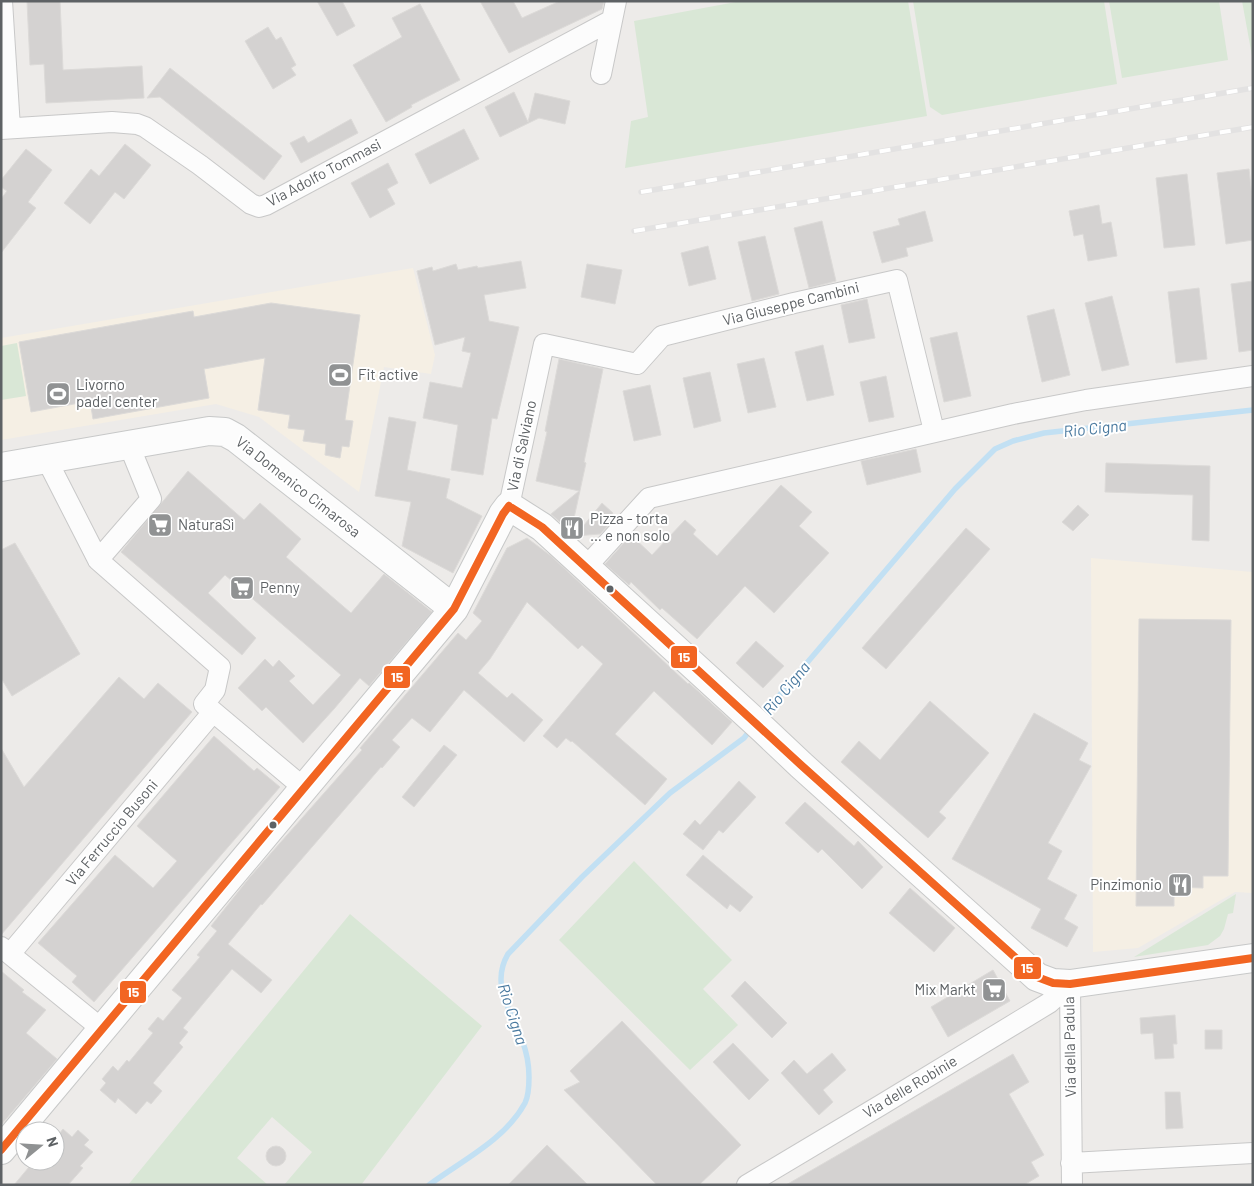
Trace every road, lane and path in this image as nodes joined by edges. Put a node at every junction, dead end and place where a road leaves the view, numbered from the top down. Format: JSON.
{"nodes":[{"id":1,"x":2,"y":1,"type":"edge"},
{"id":2,"x":614,"y":10,"type":"edge"},
{"id":3,"x":600,"y":74,"type":"dead end"},
{"id":4,"x":6,"y":129,"type":"edge"},
{"id":5,"x":544,"y":344,"type":"joint"},
{"id":6,"x":1253,"y":376,"type":"edge"},
{"id":7,"x":934,"y":431,"type":"junction"},
{"id":8,"x":130,"y":445,"type":"junction"},
{"id":9,"x":1,"y":467,"type":"edge"},
{"id":10,"x":50,"y":468,"type":"dead end"},
{"id":11,"x":509,"y":506,"type":"junction"},
{"id":12,"x":98,"y":560,"type":"junction"},
{"id":13,"x":586,"y":567,"type":"junction"},
{"id":14,"x":454,"y":609,"type":"junction"},
{"id":15,"x":213,"y":712,"type":"junction"},
{"id":16,"x":304,"y":788,"type":"junction"},
{"id":17,"x":6,"y":951,"type":"edge"},
{"id":18,"x":1253,"y":958,"type":"edge"},
{"id":19,"x":1070,"y":984,"type":"junction"},
{"id":20,"x":102,"y":1029,"type":"junction"},
{"id":21,"x":1,"y":1150,"type":"edge"},
{"id":22,"x":1253,"y":1153,"type":"edge"},
{"id":23,"x":1071,"y":1163,"type":"junction"},
{"id":24,"x":747,"y":1185,"type":"edge"},
{"id":25,"x":1072,"y":1185,"type":"edge"}],
"edges":[{"from":1,"to":4,"type":"street"},
{"from":2,"to":3,"type":"street"},
{"from":2,"to":4,"type":"street","name":"Via Adolfo Tommasi"},
{"from":5,"to":7,"type":"street","name":"Via Giuseppe Cambini"},
{"from":5,"to":11,"type":"street","name":"Via di Salviano"},
{"from":6,"to":7,"type":"street"},
{"from":7,"to":13,"type":"street"},
{"from":8,"to":9,"type":"street","name":"Via Domenico Cimarosa"},
{"from":8,"to":12,"type":"street"},
{"from":8,"to":14,"type":"street","name":"Via Domenico Cimarosa"},
{"from":10,"to":12,"type":"street"},
{"from":11,"to":13,"type":"street","name":"Via della Padula"},
{"from":11,"to":14,"type":"street","name":"Via di Salviano"},
{"from":12,"to":15,"type":"street"},
{"from":13,"to":19,"type":"street","name":"Via della Padula"},
{"from":14,"to":16,"type":"street","name":"Via di Salviano"},
{"from":15,"to":16,"type":"street"},
{"from":15,"to":17,"type":"street","name":"Via Ferruccio Busoni"},
{"from":16,"to":20,"type":"street","name":"Via di Salviano"},
{"from":17,"to":20,"type":"street"},
{"from":18,"to":19,"type":"street"},
{"from":19,"to":23,"type":"street","name":"Via della Padula"},
{"from":19,"to":24,"type":"street","name":"Via delle Robinie"},
{"from":20,"to":21,"type":"street","name":"Via di Salviano"},
{"from":22,"to":23,"type":"street"},
{"from":23,"to":25,"type":"street","name":"Via della Padula"}]}
